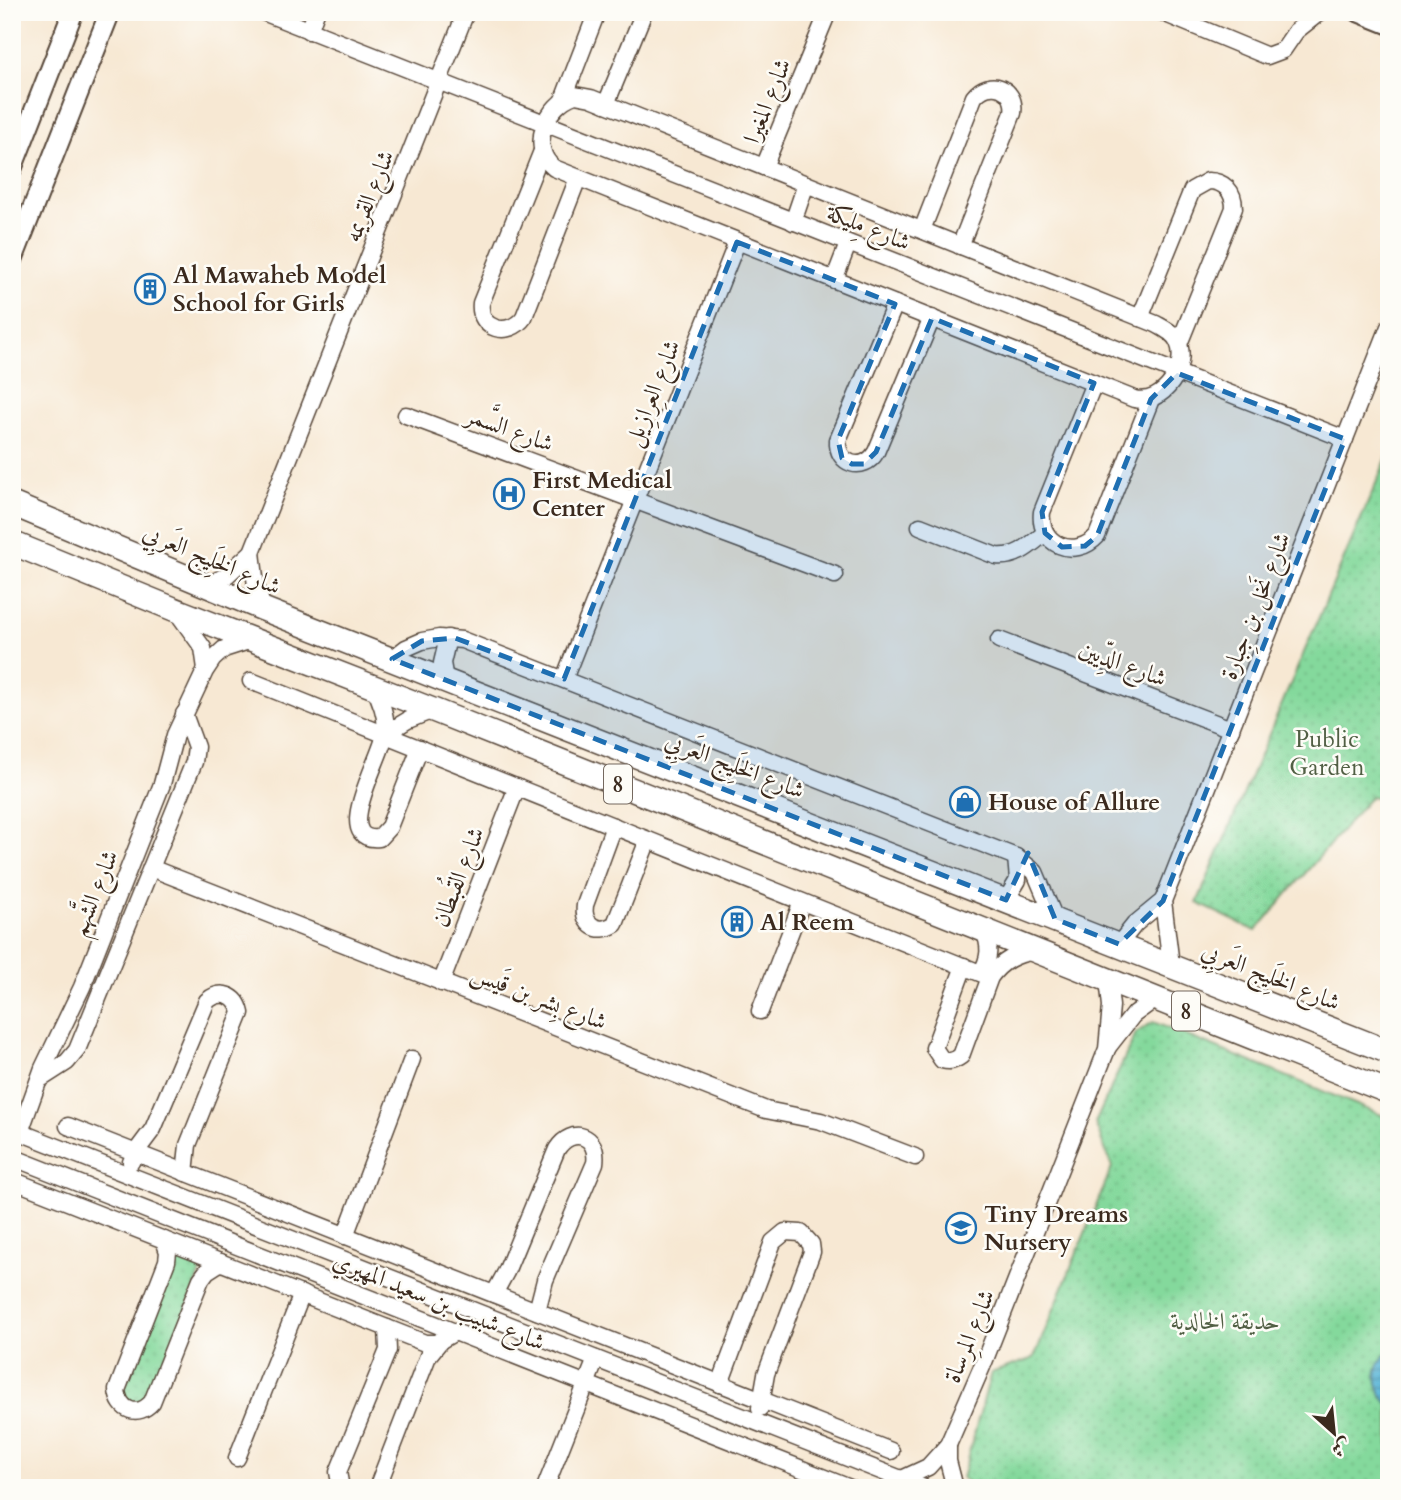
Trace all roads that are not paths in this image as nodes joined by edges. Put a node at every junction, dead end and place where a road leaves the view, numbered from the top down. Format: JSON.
{"nodes":[{"id":1,"x":73,"y":12,"type":"edge"},
{"id":2,"x":110,"y":12,"type":"edge"},
{"id":3,"x":263,"y":12,"type":"edge"},
{"id":4,"x":316,"y":12,"type":"edge"},
{"id":5,"x":466,"y":12,"type":"edge"},
{"id":6,"x":597,"y":12,"type":"edge"},
{"id":7,"x":644,"y":12,"type":"edge"},
{"id":8,"x":828,"y":12,"type":"edge"},
{"id":9,"x":1161,"y":12,"type":"edge"},
{"id":10,"x":1296,"y":12,"type":"edge"},
{"id":11,"x":1320,"y":12,"type":"edge"},
{"id":12,"x":1359,"y":12,"type":"edge"},
{"id":13,"x":1389,"y":24,"type":"edge"},
{"id":14,"x":309,"y":30,"type":"junction"},
{"id":15,"x":1296,"y":30,"type":"junction"},
{"id":16,"x":439,"y":82,"type":"junction"},
{"id":17,"x":563,"y":100,"type":"junction"},
{"id":18,"x":606,"y":104,"type":"junction"},
{"id":19,"x":545,"y":124,"type":"junction"},
{"id":20,"x":542,"y":151,"type":"junction"},
{"id":21,"x":764,"y":167,"type":"junction"},
{"id":22,"x":12,"y":168,"type":"edge"},
{"id":23,"x":578,"y":178,"type":"junction"},
{"id":24,"x":806,"y":184,"type":"junction"},
{"id":25,"x":793,"y":222,"type":"junction"},
{"id":26,"x":922,"y":230,"type":"junction"},
{"id":27,"x":737,"y":242,"type":"junction"},
{"id":28,"x":848,"y":244,"type":"junction"},
{"id":29,"x":960,"y":246,"type":"junction"},
{"id":30,"x":12,"y":261,"type":"edge"},
{"id":31,"x":834,"y":279,"type":"junction"},
{"id":32,"x":895,"y":304,"type":"junction"},
{"id":33,"x":932,"y":318,"type":"junction"},
{"id":34,"x":1140,"y":318,"type":"junction"},
{"id":35,"x":1389,"y":327,"type":"edge"},
{"id":36,"x":1179,"y":344,"type":"junction"},
{"id":37,"x":1177,"y":373,"type":"junction"},
{"id":38,"x":1094,"y":383,"type":"junction"},
{"id":39,"x":1151,"y":399,"type":"junction"},
{"id":40,"x":406,"y":415,"type":"dead end"},
{"id":41,"x":1345,"y":439,"type":"junction"},
{"id":42,"x":12,"y":494,"type":"edge"},
{"id":43,"x":634,"y":500,"type":"junction"},
{"id":44,"x":12,"y":505,"type":"edge"},
{"id":45,"x":36,"y":513,"type":"junction"},
{"id":46,"x":920,"y":526,"type":"dead end"},
{"id":47,"x":1045,"y":533,"type":"junction"},
{"id":48,"x":12,"y":543,"type":"edge"},
{"id":49,"x":252,"y":552,"type":"junction"},
{"id":50,"x":835,"y":575,"type":"dead end"},
{"id":51,"x":207,"y":586,"type":"junction"},
{"id":52,"x":263,"y":609,"type":"junction"},
{"id":53,"x":176,"y":610,"type":"junction"},
{"id":54,"x":448,"y":638,"type":"junction"},
{"id":55,"x":252,"y":640,"type":"junction"},
{"id":56,"x":999,"y":640,"type":"dead end"},
{"id":57,"x":392,"y":659,"type":"junction"},
{"id":58,"x":206,"y":668,"type":"junction"},
{"id":59,"x":564,"y":679,"type":"junction"},
{"id":60,"x":445,"y":680,"type":"junction"},
{"id":61,"x":251,"y":681,"type":"dead end"},
{"id":62,"x":374,"y":687,"type":"junction"},
{"id":63,"x":433,"y":710,"type":"junction"},
{"id":64,"x":184,"y":714,"type":"junction"},
{"id":65,"x":1231,"y":729,"type":"junction"},
{"id":66,"x":385,"y":734,"type":"junction"},
{"id":67,"x":172,"y":742,"type":"junction"},
{"id":68,"x":420,"y":748,"type":"junction"},
{"id":69,"x":196,"y":752,"type":"junction"},
{"id":70,"x":517,"y":787,"type":"junction"},
{"id":71,"x":614,"y":827,"type":"junction"},
{"id":72,"x":648,"y":840,"type":"junction"},
{"id":73,"x":1016,"y":857,"type":"junction"},
{"id":74,"x":151,"y":868,"type":"junction"},
{"id":75,"x":1006,"y":900,"type":"junction"},
{"id":76,"x":1163,"y":901,"type":"junction"},
{"id":77,"x":802,"y":902,"type":"junction"},
{"id":78,"x":1055,"y":919,"type":"junction"},
{"id":79,"x":983,"y":929,"type":"junction"},
{"id":80,"x":1119,"y":944,"type":"junction"},
{"id":81,"x":1035,"y":951,"type":"junction"},
{"id":82,"x":1171,"y":965,"type":"junction"},
{"id":83,"x":964,"y":967,"type":"junction"},
{"id":84,"x":986,"y":975,"type":"junction"},
{"id":85,"x":1108,"y":979,"type":"junction"},
{"id":86,"x":441,"y":983,"type":"junction"},
{"id":87,"x":1155,"y":999,"type":"junction"},
{"id":88,"x":760,"y":1012,"type":"dead end"},
{"id":89,"x":1107,"y":1049,"type":"junction"},
{"id":90,"x":1389,"y":1052,"type":"edge"},
{"id":91,"x":49,"y":1054,"type":"junction"},
{"id":92,"x":412,"y":1059,"type":"dead end"},
{"id":93,"x":62,"y":1064,"type":"junction"},
{"id":94,"x":39,"y":1080,"type":"junction"},
{"id":95,"x":1389,"y":1092,"type":"edge"},
{"id":96,"x":68,"y":1126,"type":"dead end"},
{"id":97,"x":16,"y":1131,"type":"edge"},
{"id":98,"x":135,"y":1153,"type":"junction"},
{"id":99,"x":12,"y":1157,"type":"edge"},
{"id":100,"x":915,"y":1157,"type":"dead end"},
{"id":101,"x":184,"y":1172,"type":"junction"},
{"id":102,"x":126,"y":1174,"type":"junction"},
{"id":103,"x":14,"y":1186,"type":"edge"},
{"id":104,"x":159,"y":1187,"type":"junction"},
{"id":105,"x":98,"y":1190,"type":"junction"},
{"id":106,"x":90,"y":1211,"type":"junction"},
{"id":107,"x":151,"y":1211,"type":"junction"},
{"id":108,"x":345,"y":1236,"type":"junction"},
{"id":109,"x":164,"y":1240,"type":"junction"},
{"id":110,"x":221,"y":1262,"type":"junction"},
{"id":111,"x":432,"y":1270,"type":"junction"},
{"id":112,"x":425,"y":1291,"type":"junction"},
{"id":113,"x":302,"y":1294,"type":"junction"},
{"id":114,"x":494,"y":1294,"type":"junction"},
{"id":115,"x":537,"y":1311,"type":"junction"},
{"id":116,"x":387,"y":1328,"type":"junction"},
{"id":117,"x":448,"y":1336,"type":"junction"},
{"id":118,"x":596,"y":1359,"type":"junction"},
{"id":119,"x":586,"y":1383,"type":"junction"},
{"id":120,"x":720,"y":1384,"type":"junction"},
{"id":121,"x":762,"y":1400,"type":"junction"},
{"id":122,"x":755,"y":1422,"type":"junction"},
{"id":123,"x":948,"y":1445,"type":"junction"},
{"id":124,"x":891,"y":1451,"type":"dead end"},
{"id":125,"x":237,"y":1458,"type":"dead end"},
{"id":126,"x":902,"y":1479,"type":"junction"},
{"id":127,"x":341,"y":1488,"type":"edge"},
{"id":128,"x":377,"y":1488,"type":"edge"},
{"id":129,"x":545,"y":1488,"type":"edge"},
{"id":130,"x":850,"y":1488,"type":"edge"},
{"id":131,"x":923,"y":1488,"type":"edge"},
{"id":132,"x":955,"y":1488,"type":"edge"}],
"edges":[{"from":1,"to":22,"type":"main road"},
{"from":2,"to":30,"type":"main road"},
{"from":3,"to":14,"type":"street","name":"شارع مِليكة"},
{"from":4,"to":14,"type":"street"},
{"from":5,"to":16,"type":"street","name":"شارع القريمه"},
{"from":6,"to":17,"type":"street"},
{"from":7,"to":18,"type":"street"},
{"from":8,"to":21,"type":"street","name":"شارع المغيرا"},
{"from":9,"to":15,"type":"street"},
{"from":10,"to":15,"type":"street"},
{"from":11,"to":15,"type":"street"},
{"from":12,"to":13,"type":"main road"},
{"from":14,"to":16,"type":"street","name":"شارع مِليكة"},
{"from":16,"to":19,"type":"street","name":"شارع مِليكة"},
{"from":16,"to":49,"type":"street","name":"شارع القريمه"},
{"from":17,"to":18,"type":"street","name":"شارع مِليكة"},
{"from":17,"to":19,"type":"street"},
{"from":18,"to":21,"type":"street","name":"شارع مِليكة"},
{"from":19,"to":20,"type":"street"},
{"from":19,"to":25,"type":"street","name":"شارع مِليكة"},
{"from":20,"to":23,"type":"street"},
{"from":20,"to":23,"type":"street"},
{"from":21,"to":24,"type":"street","name":"شارع مِليكة"},
{"from":23,"to":27,"type":"street"},
{"from":24,"to":25,"type":"street"},
{"from":24,"to":26,"type":"street","name":"شارع مِليكة"},
{"from":25,"to":28,"type":"street","name":"شارع مِليكة"},
{"from":26,"to":29,"type":"street","name":"شارع مِليكة"},
{"from":26,"to":29,"type":"street","name":"شارع مِليكة"},
{"from":27,"to":31,"type":"street"},
{"from":27,"to":43,"type":"street","name":"شارع العِرازِيل"},
{"from":28,"to":31,"type":"street"},
{"from":28,"to":37,"type":"street","name":"شارع مِليكة"},
{"from":29,"to":34,"type":"street","name":"شارع مِليكة"},
{"from":31,"to":32,"type":"street"},
{"from":32,"to":33,"type":"street"},
{"from":32,"to":33,"type":"street"},
{"from":33,"to":38,"type":"street"},
{"from":34,"to":36,"type":"street","name":"شارع مِليكة"},
{"from":34,"to":36,"type":"street"},
{"from":35,"to":41,"type":"street","name":"شارع نَخل بن جِبارة"},
{"from":36,"to":37,"type":"street"},
{"from":37,"to":39,"type":"street"},
{"from":37,"to":41,"type":"street","name":"شارع مِليكة"},
{"from":38,"to":39,"type":"street"},
{"from":38,"to":47,"type":"street"},
{"from":39,"to":47,"type":"street"},
{"from":40,"to":43,"type":"street","name":"شارع السَّمر"},
{"from":41,"to":65,"type":"street","name":"شارع نَخل بن جِبارة"},
{"from":42,"to":45,"type":"highway"},
{"from":43,"to":50,"type":"street","name":"شارع السَّمر"},
{"from":43,"to":59,"type":"street","name":"شارع العِرازِيل"},
{"from":44,"to":45,"type":"highway","name":"شارع الخَلِيج العَربِي","number":"8"},
{"from":45,"to":51,"type":"highway","name":"شارع الخَلِيج العَربِي","number":"8"},
{"from":46,"to":47,"type":"street"},
{"from":48,"to":53,"type":"highway","number":"8"},
{"from":49,"to":51,"type":"street","name":"شارع القريمه"},
{"from":49,"to":52,"type":"street","name":"شارع القريمه"},
{"from":51,"to":52,"type":"highway","name":"شارع الخَلِيج العَربِي","number":"8"},
{"from":52,"to":57,"type":"highway","name":"شارع الخَلِيج العَربِي","number":"8"},
{"from":53,"to":55,"type":"highway","number":"8"},
{"from":53,"to":58,"type":"street"},
{"from":54,"to":57,"type":"street"},
{"from":54,"to":59,"type":"street"},
{"from":54,"to":60,"type":"street"},
{"from":55,"to":58,"type":"street","name":"شارع الشَّهم"},
{"from":55,"to":62,"type":"highway","number":"8"},
{"from":56,"to":65,"type":"street","name":"شارع الدِّيين"},
{"from":57,"to":60,"type":"highway","name":"شارع الخَلِيج العَربِي","number":"8"},
{"from":58,"to":64,"type":"street","name":"شارع الشَّهم"},
{"from":59,"to":73,"type":"street"},
{"from":60,"to":75,"type":"highway","name":"شارع الخَلِيج العَربِي","number":"8"},
{"from":61,"to":66,"type":"street"},
{"from":62,"to":63,"type":"highway","number":"8"},
{"from":62,"to":66,"type":"street"},
{"from":63,"to":66,"type":"street"},
{"from":63,"to":79,"type":"highway","number":"8"},
{"from":64,"to":67,"type":"street","name":"شارع الشَّهم"},
{"from":64,"to":69,"type":"street"},
{"from":65,"to":76,"type":"street","name":"شارع نَخل بن جِبارة"},
{"from":66,"to":68,"type":"street"},
{"from":66,"to":68,"type":"street"},
{"from":67,"to":69,"type":"street"},
{"from":67,"to":91,"type":"street","name":"شارع الشَّهم"},
{"from":68,"to":70,"type":"street"},
{"from":69,"to":74,"type":"street"},
{"from":70,"to":71,"type":"street"},
{"from":70,"to":86,"type":"street","name":"شارع القُبطان"},
{"from":71,"to":72,"type":"street"},
{"from":71,"to":72,"type":"street"},
{"from":72,"to":77,"type":"street"},
{"from":73,"to":75,"type":"street"},
{"from":73,"to":78,"type":"street"},
{"from":74,"to":86,"type":"street","name":"شارع بِشر بن قَيس"},
{"from":74,"to":93,"type":"street"},
{"from":75,"to":78,"type":"highway","name":"شارع الخَلِيج العَربِي","number":"8"},
{"from":76,"to":80,"type":"street","name":"شارع نَخل بن جِبارة"},
{"from":76,"to":82,"type":"street","name":"شارع نَخل بن جِبارة"},
{"from":77,"to":83,"type":"street"},
{"from":77,"to":88,"type":"street"},
{"from":78,"to":80,"type":"highway","name":"شارع الخَلِيج العَربِي","number":"8"},
{"from":79,"to":81,"type":"highway","number":"8"},
{"from":79,"to":84,"type":"street"},
{"from":80,"to":82,"type":"highway","name":"شارع الخَلِيج العَربِي","number":"8"},
{"from":81,"to":84,"type":"street"},
{"from":81,"to":85,"type":"highway","number":"8"},
{"from":82,"to":90,"type":"highway","name":"شارع الخَلِيج العَربِي","number":"8"},
{"from":83,"to":84,"type":"street"},
{"from":83,"to":84,"type":"street"},
{"from":85,"to":87,"type":"highway","number":"8"},
{"from":85,"to":89,"type":"street","name":"شارع المِرساة"},
{"from":86,"to":100,"type":"street","name":"شارع بِشر بن قَيس"},
{"from":87,"to":89,"type":"street","name":"شارع المِرساة"},
{"from":87,"to":95,"type":"highway","number":"8"},
{"from":89,"to":123,"type":"street","name":"شارع المِرساة"},
{"from":91,"to":93,"type":"street"},
{"from":91,"to":94,"type":"street","name":"شارع الشَّهم"},
{"from":92,"to":108,"type":"street","name":"شارع شبيب بن سعيد المهيري"},
{"from":93,"to":94,"type":"street"},
{"from":94,"to":97,"type":"street","name":"شارع الشَّهم"},
{"from":96,"to":98,"type":"street"},
{"from":97,"to":102,"type":"street","name":"شارع شبيب بن سعيد المهيري"},
{"from":98,"to":101,"type":"street"},
{"from":98,"to":101,"type":"street"},
{"from":98,"to":102,"type":"street"},
{"from":99,"to":105,"type":"street","name":"شارع شبيب بن سعيد المهيري"},
{"from":101,"to":108,"type":"street"},
{"from":102,"to":104,"type":"street","name":"شارع شبيب بن سعيد المهيري"},
{"from":103,"to":106,"type":"street"},
{"from":104,"to":107,"type":"street"},
{"from":104,"to":112,"type":"street","name":"شارع شبيب بن سعيد المهيري"},
{"from":105,"to":106,"type":"street"},
{"from":105,"to":107,"type":"street","name":"شارع شبيب بن سعيد المهيري"},
{"from":106,"to":109,"type":"street"},
{"from":107,"to":117,"type":"street","name":"شارع شبيب بن سعيد المهيري"},
{"from":108,"to":111,"type":"street"},
{"from":109,"to":110,"type":"street"},
{"from":109,"to":110,"type":"street"},
{"from":110,"to":113,"type":"street"},
{"from":111,"to":112,"type":"street"},
{"from":111,"to":114,"type":"street"},
{"from":112,"to":118,"type":"street","name":"شارع شبيب بن سعيد المهيري"},
{"from":113,"to":116,"type":"street"},
{"from":113,"to":125,"type":"street","name":"شارع شبيب بن سعيد المهيري"},
{"from":114,"to":115,"type":"street"},
{"from":114,"to":115,"type":"street","name":"شارع شبيب بن سعيد المهيري"},
{"from":115,"to":120,"type":"street"},
{"from":116,"to":117,"type":"street"},
{"from":116,"to":127,"type":"street","name":"شارع شبيب بن سعيد المهيري"},
{"from":117,"to":119,"type":"street","name":"شارع شبيب بن سعيد المهيري"},
{"from":117,"to":128,"type":"street","name":"شارع شبيب بن سعيد المهيري"},
{"from":118,"to":119,"type":"street"},
{"from":118,"to":122,"type":"street","name":"شارع شبيب بن سعيد المهيري"},
{"from":119,"to":129,"type":"street"},
{"from":119,"to":130,"type":"street","name":"شارع شبيب بن سعيد المهيري"},
{"from":120,"to":121,"type":"street"},
{"from":120,"to":121,"type":"street"},
{"from":121,"to":122,"type":"street"},
{"from":121,"to":124,"type":"street"},
{"from":122,"to":126,"type":"street","name":"شارع شبيب بن سعيد المهيري"},
{"from":123,"to":126,"type":"street","name":"شارع المِرساة"},
{"from":123,"to":132,"type":"street"},
{"from":126,"to":131,"type":"street","name":"شارع شبيب بن سعيد المهيري"}]}
